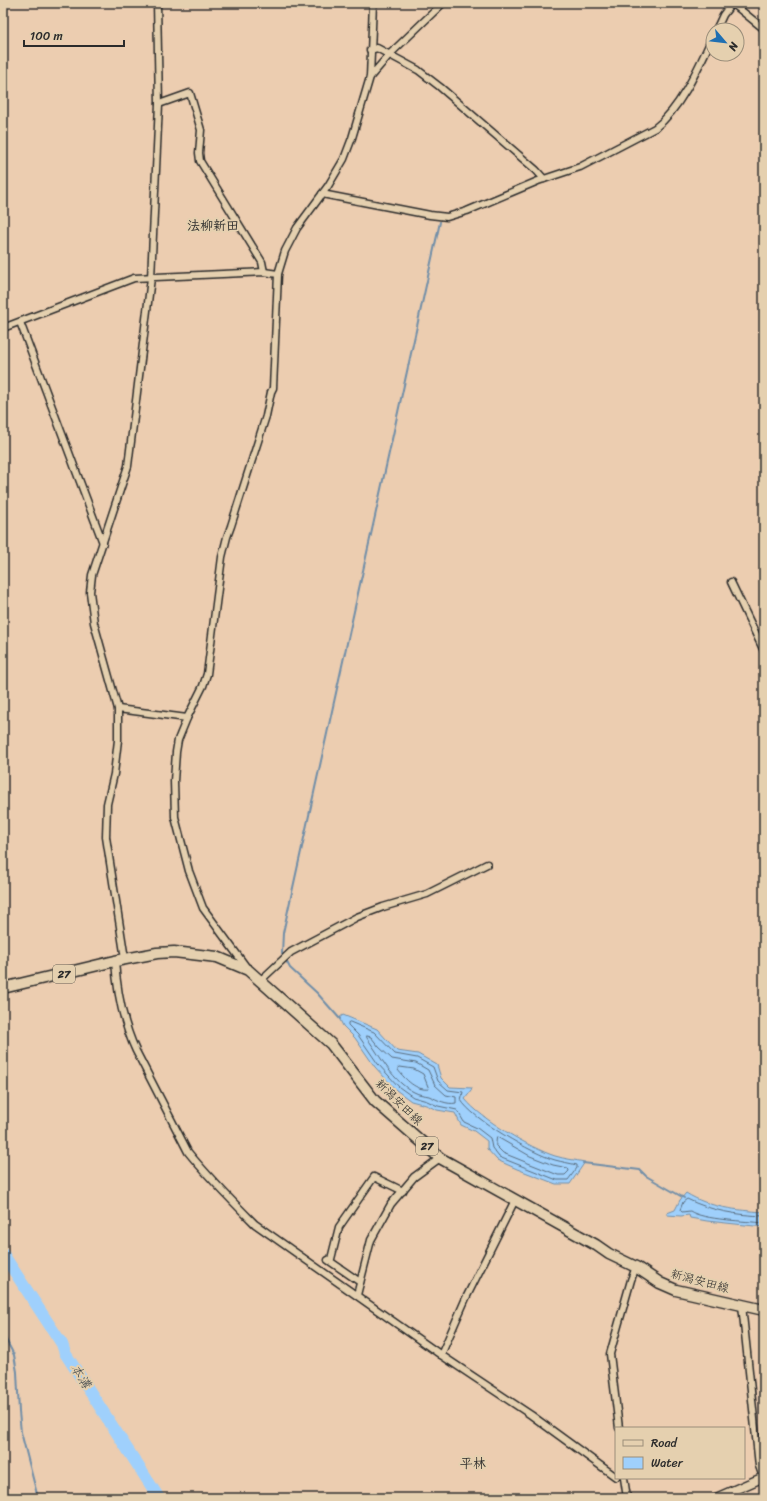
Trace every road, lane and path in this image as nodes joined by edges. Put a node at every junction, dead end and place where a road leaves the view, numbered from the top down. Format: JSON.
{"nodes":[{"id":1,"x":157,"y":3,"type":"edge"},
{"id":2,"x":373,"y":3,"type":"edge"},
{"id":3,"x":443,"y":3,"type":"edge"},
{"id":4,"x":732,"y":3,"type":"edge"},
{"id":5,"x":720,"y":22,"type":"edge"},
{"id":6,"x":764,"y":29,"type":"edge"},
{"id":7,"x":370,"y":50,"type":"junction"},
{"id":8,"x":705,"y":53,"type":"edge"},
{"id":9,"x":390,"y":54,"type":"junction"},
{"id":10,"x":370,"y":77,"type":"junction"},
{"id":11,"x":159,"y":104,"type":"junction"},
{"id":12,"x":544,"y":179,"type":"junction"},
{"id":13,"x":322,"y":194,"type":"junction"},
{"id":14,"x":264,"y":272,"type":"junction"},
{"id":15,"x":278,"y":274,"type":"junction"},
{"id":16,"x":151,"y":278,"type":"junction"},
{"id":17,"x":20,"y":322,"type":"junction"},
{"id":18,"x":3,"y":328,"type":"edge"},
{"id":19,"x":102,"y":543,"type":"junction"},
{"id":20,"x":731,"y":582,"type":"dead end"},
{"id":21,"x":764,"y":650,"type":"edge"},
{"id":22,"x":118,"y":709,"type":"junction"},
{"id":23,"x":187,"y":718,"type":"junction"},
{"id":24,"x":487,"y":864,"type":"dead end"},
{"id":25,"x":120,"y":960,"type":"junction"},
{"id":26,"x":248,"y":970,"type":"junction"},
{"id":27,"x":261,"y":980,"type":"junction"},
{"id":28,"x":3,"y":988,"type":"edge"},
{"id":29,"x":440,"y":1158,"type":"junction"},
{"id":30,"x":403,"y":1191,"type":"junction"},
{"id":31,"x":515,"y":1200,"type":"junction"},
{"id":32,"x":636,"y":1267,"type":"junction"},
{"id":33,"x":360,"y":1282,"type":"junction"},
{"id":34,"x":357,"y":1295,"type":"junction"},
{"id":35,"x":742,"y":1305,"type":"junction"},
{"id":36,"x":764,"y":1310,"type":"edge"},
{"id":37,"x":441,"y":1355,"type":"junction"},
{"id":38,"x":619,"y":1427,"type":"edge"},
{"id":39,"x":615,"y":1477,"type":"edge"},
{"id":40,"x":763,"y":1477,"type":"edge"},
{"id":41,"x":625,"y":1481,"type":"edge"},
{"id":42,"x":627,"y":1498,"type":"edge"},
{"id":43,"x":716,"y":1498,"type":"edge"}],
"edges":[{"from":1,"to":11,"type":"street"},
{"from":2,"to":7,"type":"street"},
{"from":3,"to":9,"type":"street"},
{"from":4,"to":5,"type":"street"},
{"from":4,"to":6,"type":"street"},
{"from":7,"to":9,"type":"street"},
{"from":7,"to":10,"type":"street"},
{"from":8,"to":12,"type":"street"},
{"from":9,"to":10,"type":"street"},
{"from":9,"to":12,"type":"street"},
{"from":10,"to":13,"type":"street"},
{"from":11,"to":14,"type":"street"},
{"from":11,"to":16,"type":"street"},
{"from":12,"to":13,"type":"street"},
{"from":13,"to":15,"type":"street"},
{"from":14,"to":15,"type":"street"},
{"from":14,"to":16,"type":"street"},
{"from":15,"to":23,"type":"street"},
{"from":16,"to":17,"type":"street"},
{"from":16,"to":19,"type":"street"},
{"from":17,"to":18,"type":"street"},
{"from":17,"to":19,"type":"street"},
{"from":19,"to":22,"type":"street"},
{"from":20,"to":21,"type":"street"},
{"from":22,"to":23,"type":"street"},
{"from":22,"to":25,"type":"street"},
{"from":23,"to":26,"type":"street"},
{"from":24,"to":27,"type":"street"},
{"from":25,"to":26,"type":"main road","name":"新潟安田線","number":"27"},
{"from":25,"to":28,"type":"main road","name":"新潟安田線","number":"27"},
{"from":25,"to":34,"type":"street"},
{"from":26,"to":27,"type":"main road","name":"新潟安田線","number":"27"},
{"from":27,"to":29,"type":"main road","name":"新潟安田線","number":"27"},
{"from":29,"to":30,"type":"street"},
{"from":29,"to":31,"type":"main road","name":"新潟安田線","number":"27"},
{"from":30,"to":33,"type":"street"},
{"from":30,"to":33,"type":"street"},
{"from":31,"to":32,"type":"main road","name":"新潟安田線","number":"27"},
{"from":31,"to":37,"type":"street"},
{"from":32,"to":35,"type":"main road","name":"新潟安田線","number":"27"},
{"from":32,"to":38,"type":"street"},
{"from":33,"to":34,"type":"street"},
{"from":34,"to":37,"type":"street"},
{"from":35,"to":36,"type":"main road","name":"新潟安田線","number":"27"},
{"from":35,"to":40,"type":"street"},
{"from":37,"to":39,"type":"street"},
{"from":40,"to":43,"type":"street"},
{"from":41,"to":42,"type":"street"}]}
